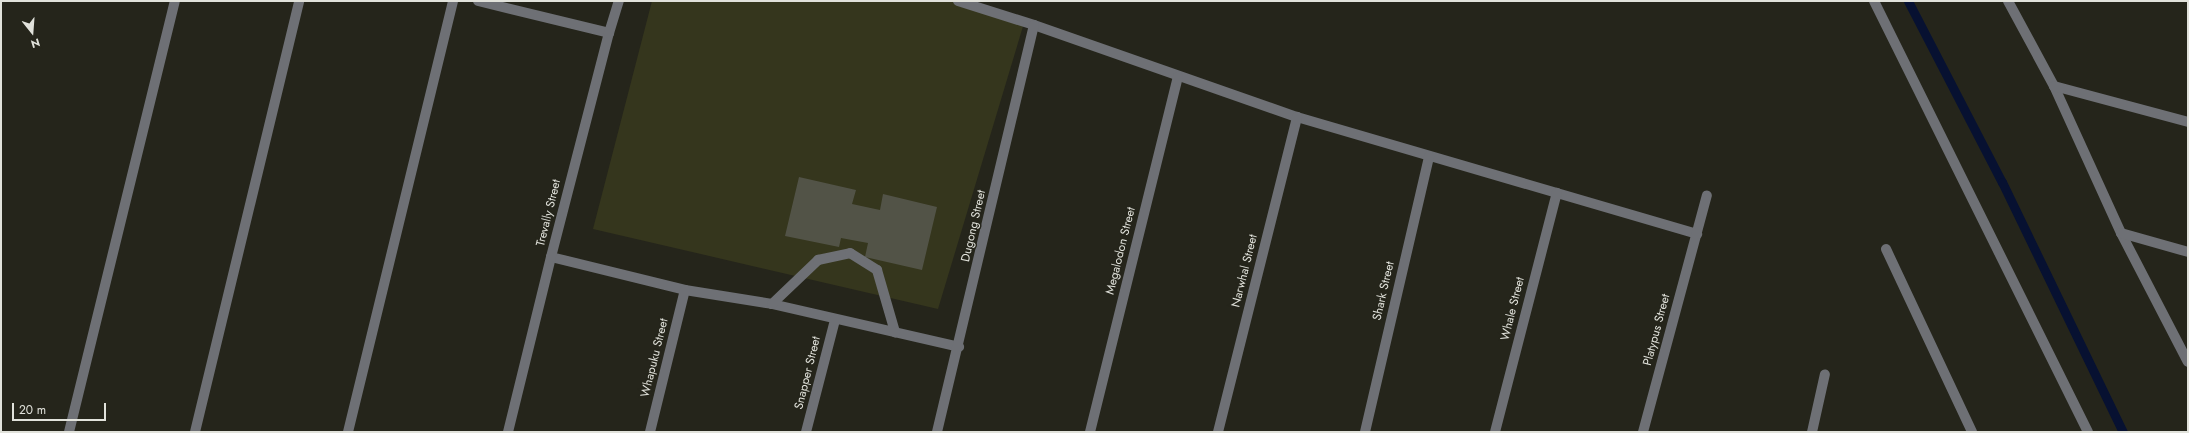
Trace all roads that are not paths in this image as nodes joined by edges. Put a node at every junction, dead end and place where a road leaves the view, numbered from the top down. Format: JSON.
{"nodes":[{"id":1,"x":175,"y":1,"type":"edge"},
{"id":2,"x":299,"y":1,"type":"edge"},
{"id":3,"x":453,"y":1,"type":"edge"},
{"id":4,"x":478,"y":1,"type":"edge"},
{"id":5,"x":619,"y":1,"type":"edge"},
{"id":6,"x":958,"y":1,"type":"edge"},
{"id":7,"x":1874,"y":1,"type":"edge"},
{"id":8,"x":2008,"y":1,"type":"edge"},
{"id":9,"x":1034,"y":25,"type":"junction"},
{"id":10,"x":609,"y":33,"type":"junction"},
{"id":11,"x":1178,"y":77,"type":"junction"},
{"id":12,"x":2054,"y":86,"type":"junction"},
{"id":13,"x":1297,"y":117,"type":"junction"},
{"id":14,"x":2188,"y":122,"type":"edge"},
{"id":15,"x":1429,"y":156,"type":"junction"},
{"id":16,"x":1556,"y":193,"type":"junction"},
{"id":17,"x":1707,"y":195,"type":"dead end"},
{"id":18,"x":1697,"y":234,"type":"junction"},
{"id":19,"x":2122,"y":234,"type":"junction"},
{"id":20,"x":1886,"y":249,"type":"dead end"},
{"id":21,"x":2188,"y":252,"type":"edge"},
{"id":22,"x":551,"y":257,"type":"junction"},
{"id":23,"x":685,"y":290,"type":"junction"},
{"id":24,"x":772,"y":304,"type":"junction"},
{"id":25,"x":835,"y":320,"type":"junction"},
{"id":26,"x":896,"y":332,"type":"junction"},
{"id":27,"x":959,"y":347,"type":"junction"},
{"id":28,"x":2188,"y":362,"type":"edge"},
{"id":29,"x":1825,"y":374,"type":"dead end"},
{"id":30,"x":69,"y":432,"type":"edge"},
{"id":31,"x":195,"y":432,"type":"edge"},
{"id":32,"x":348,"y":432,"type":"edge"},
{"id":33,"x":508,"y":432,"type":"edge"},
{"id":34,"x":650,"y":432,"type":"edge"},
{"id":35,"x":806,"y":432,"type":"edge"},
{"id":36,"x":937,"y":432,"type":"edge"},
{"id":37,"x":1090,"y":432,"type":"edge"},
{"id":38,"x":1218,"y":432,"type":"edge"},
{"id":39,"x":1365,"y":432,"type":"edge"},
{"id":40,"x":1495,"y":432,"type":"edge"},
{"id":41,"x":1643,"y":432,"type":"edge"},
{"id":42,"x":1812,"y":432,"type":"edge"},
{"id":43,"x":1972,"y":432,"type":"edge"},
{"id":44,"x":2088,"y":432,"type":"edge"}],
"edges":[{"from":1,"to":30,"type":"street"},
{"from":2,"to":31,"type":"street"},
{"from":3,"to":32,"type":"street"},
{"from":4,"to":10,"type":"street"},
{"from":5,"to":10,"type":"street","name":"Trevally Street"},
{"from":6,"to":9,"type":"street"},
{"from":7,"to":44,"type":"street"},
{"from":8,"to":12,"type":"street"},
{"from":9,"to":11,"type":"street"},
{"from":9,"to":27,"type":"street","name":"Dugong Street"},
{"from":10,"to":22,"type":"street","name":"Trevally Street"},
{"from":11,"to":13,"type":"street"},
{"from":11,"to":37,"type":"street","name":"Megalodon Street"},
{"from":12,"to":14,"type":"street"},
{"from":12,"to":19,"type":"street"},
{"from":13,"to":15,"type":"street"},
{"from":13,"to":38,"type":"street","name":"Narwhal Street"},
{"from":15,"to":16,"type":"street"},
{"from":15,"to":39,"type":"street","name":"Shark Street"},
{"from":16,"to":18,"type":"street"},
{"from":16,"to":40,"type":"street","name":"Whale Street"},
{"from":17,"to":18,"type":"street","name":"Platypus Street"},
{"from":18,"to":41,"type":"street","name":"Platypus Street"},
{"from":19,"to":21,"type":"street"},
{"from":19,"to":28,"type":"street"},
{"from":20,"to":43,"type":"street"},
{"from":22,"to":23,"type":"street"},
{"from":22,"to":33,"type":"street","name":"Trevally Street"},
{"from":23,"to":24,"type":"street"},
{"from":23,"to":34,"type":"street","name":"Whapuku Street"},
{"from":24,"to":25,"type":"street"},
{"from":24,"to":26,"type":"street"},
{"from":25,"to":26,"type":"street"},
{"from":25,"to":35,"type":"street","name":"Snapper Street"},
{"from":26,"to":27,"type":"street"},
{"from":27,"to":36,"type":"street","name":"Dugong Street"},
{"from":29,"to":42,"type":"street"}]}
